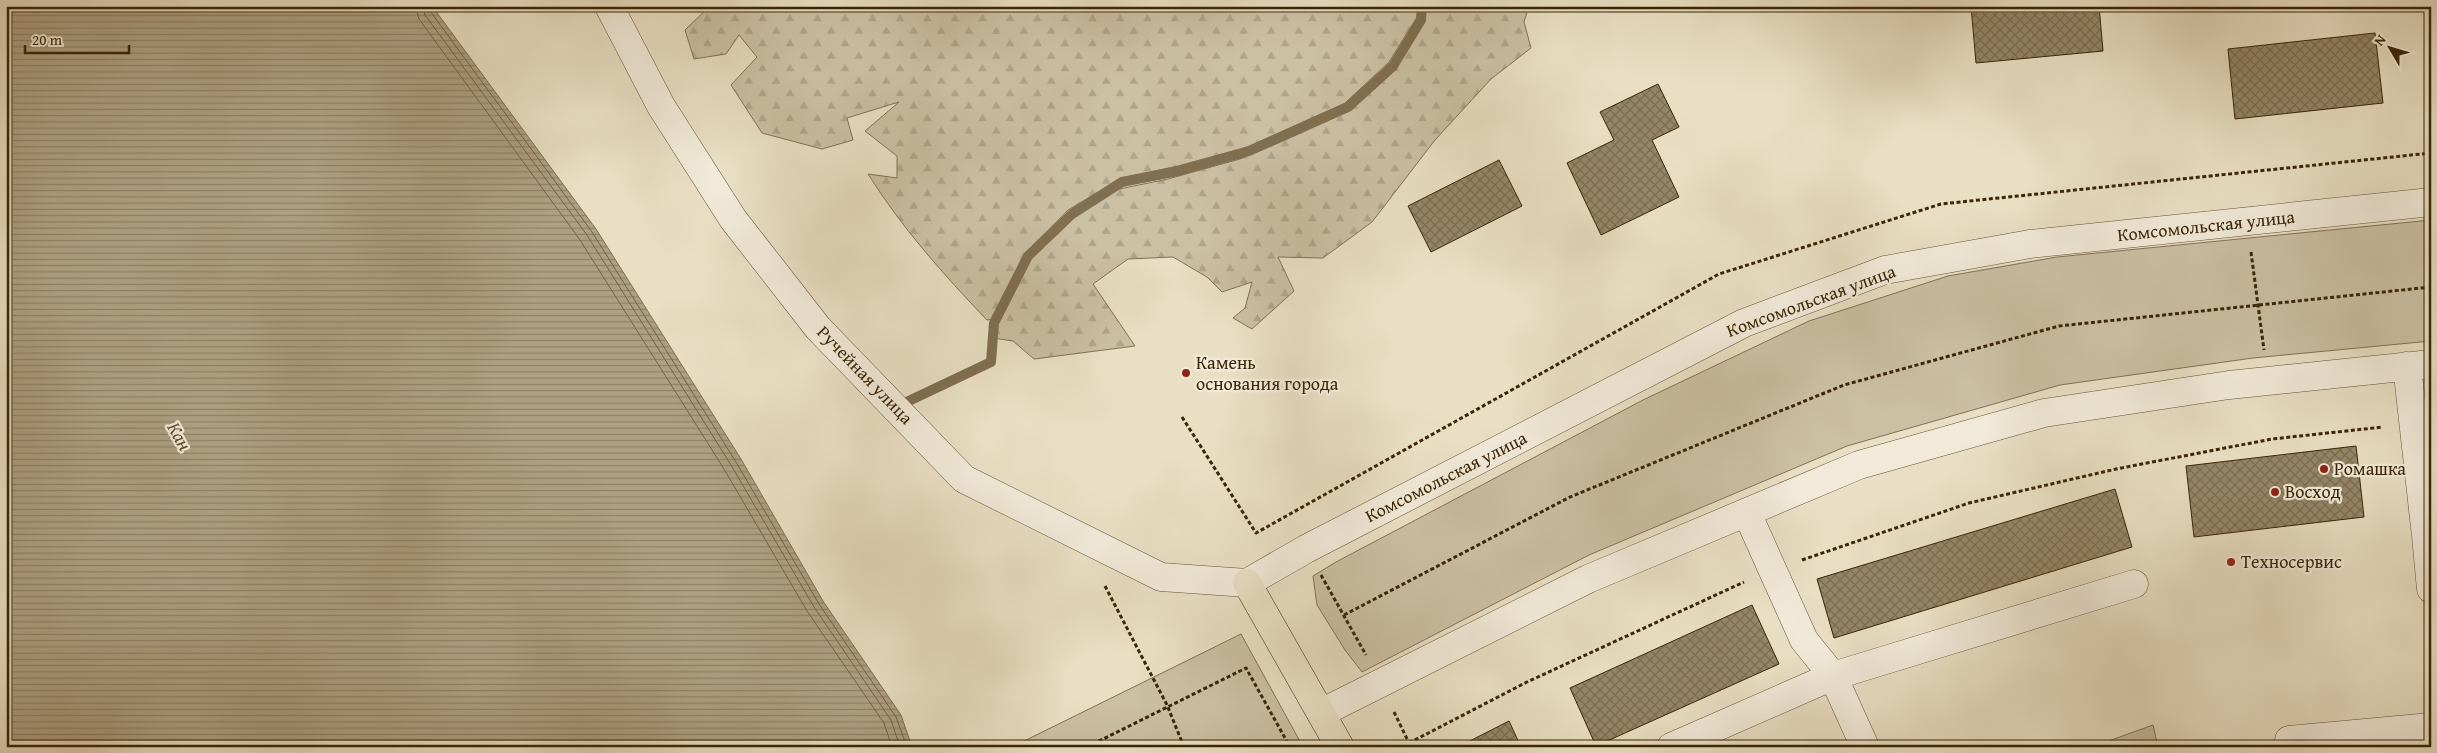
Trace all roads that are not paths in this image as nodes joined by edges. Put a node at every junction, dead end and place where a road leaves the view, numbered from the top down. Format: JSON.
{"nodes":[{"id":1,"x":610,"y":6,"type":"edge"},
{"id":2,"x":2431,"y":202,"type":"edge"},
{"id":3,"x":2419,"y":365,"type":"edge"},
{"id":4,"x":1747,"y":513,"type":"junction"},
{"id":5,"x":2428,"y":536,"type":"edge"},
{"id":6,"x":1248,"y":583,"type":"junction"},
{"id":7,"x":2134,"y":584,"type":"dead end"},
{"id":8,"x":2431,"y":589,"type":"edge"},
{"id":9,"x":1834,"y":676,"type":"junction"},
{"id":10,"x":1321,"y":713,"type":"junction"},
{"id":11,"x":2431,"y":727,"type":"edge"},
{"id":12,"x":1340,"y":747,"type":"edge"},
{"id":13,"x":1671,"y":747,"type":"edge"},
{"id":14,"x":1864,"y":747,"type":"edge"},
{"id":15,"x":2290,"y":747,"type":"edge"}],
"edges":[{"from":1,"to":6,"type":"street","name":"Ручейная улица"},
{"from":2,"to":6,"type":"street","name":"Комсомольская улица"},
{"from":3,"to":4,"type":"street"},
{"from":3,"to":5,"type":"street"},
{"from":4,"to":9,"type":"street"},
{"from":4,"to":10,"type":"street"},
{"from":5,"to":8,"type":"street"},
{"from":6,"to":10,"type":"main road"},
{"from":7,"to":9,"type":"street"},
{"from":9,"to":13,"type":"street"},
{"from":9,"to":14,"type":"street"},
{"from":10,"to":12,"type":"main road"},
{"from":11,"to":15,"type":"street"}]}
